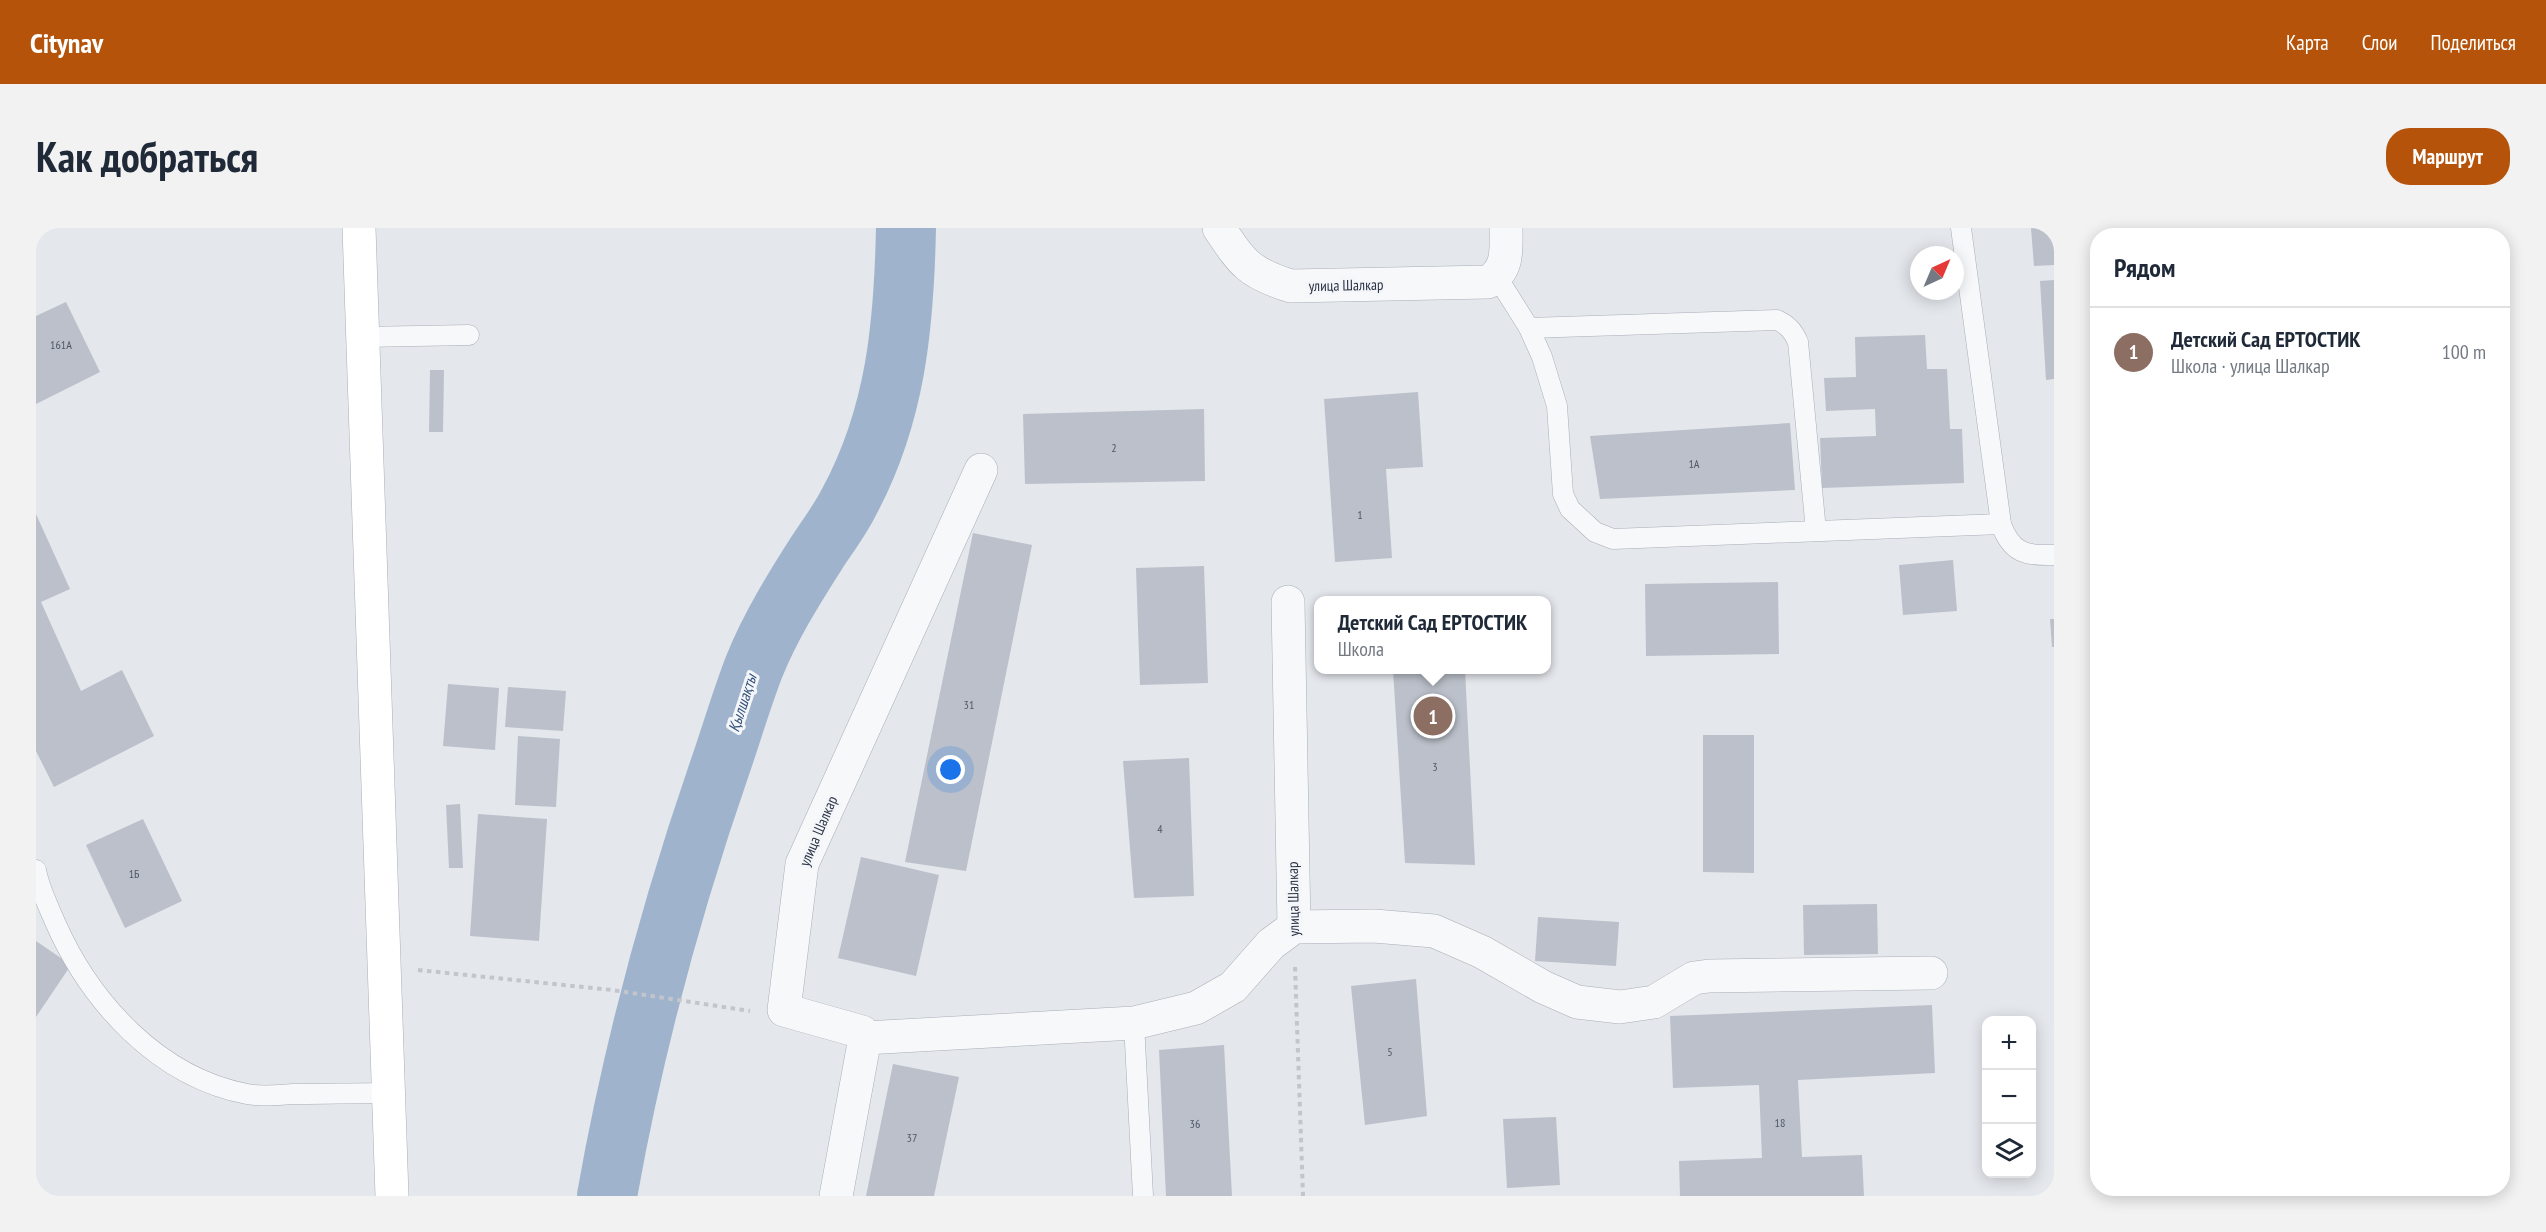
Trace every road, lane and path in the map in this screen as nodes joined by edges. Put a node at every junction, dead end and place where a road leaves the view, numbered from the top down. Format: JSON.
{"nodes":[{"id":1,"x":359,"y":228,"type":"edge"},
{"id":2,"x":1219,"y":228,"type":"edge"},
{"id":3,"x":1506,"y":228,"type":"edge"},
{"id":4,"x":1962,"y":228,"type":"edge"},
{"id":5,"x":1497,"y":277,"type":"junction"},
{"id":6,"x":1530,"y":328,"type":"junction"},
{"id":7,"x":469,"y":335,"type":"dead end"},
{"id":8,"x":363,"y":338,"type":"junction"},
{"id":9,"x":981,"y":470,"type":"dead end"},
{"id":10,"x":2001,"y":524,"type":"junction"},
{"id":11,"x":1816,"y":531,"type":"junction"},
{"id":12,"x":2054,"y":555,"type":"edge"},
{"id":13,"x":1288,"y":602,"type":"dead end"},
{"id":14,"x":36,"y":870,"type":"edge"},
{"id":15,"x":1294,"y":927,"type":"junction"},
{"id":16,"x":384,"y":966,"type":"junction"},
{"id":17,"x":1931,"y":973,"type":"dead end"},
{"id":18,"x":755,"y":1012,"type":"dead end"},
{"id":19,"x":1134,"y":1023,"type":"junction"},
{"id":20,"x":865,"y":1038,"type":"junction"},
{"id":21,"x":388,"y":1093,"type":"junction"},
{"id":22,"x":392,"y":1196,"type":"edge"},
{"id":23,"x":836,"y":1196,"type":"edge"},
{"id":24,"x":1143,"y":1196,"type":"edge"},
{"id":25,"x":1303,"y":1196,"type":"edge"}],
"edges":[{"from":1,"to":8,"type":"street"},
{"from":2,"to":5,"type":"street","name":"улица Шалкар"},
{"from":3,"to":5,"type":"street"},
{"from":4,"to":10,"type":"lane"},
{"from":5,"to":6,"type":"lane"},
{"from":6,"to":11,"type":"lane"},
{"from":6,"to":11,"type":"lane"},
{"from":7,"to":8,"type":"lane"},
{"from":8,"to":16,"type":"street"},
{"from":9,"to":20,"type":"street","name":"улица Шалкар"},
{"from":10,"to":11,"type":"lane"},
{"from":10,"to":12,"type":"lane"},
{"from":13,"to":15,"type":"street","name":"улица Шалкар"},
{"from":14,"to":21,"type":"lane"},
{"from":15,"to":17,"type":"street"},
{"from":15,"to":19,"type":"street"},
{"from":15,"to":25,"type":"path","name":"улица Шалкар"},
{"from":16,"to":18,"type":"path"},
{"from":16,"to":21,"type":"street"},
{"from":19,"to":20,"type":"street"},
{"from":19,"to":24,"type":"lane"},
{"from":20,"to":23,"type":"street"},
{"from":21,"to":22,"type":"street"}]}
